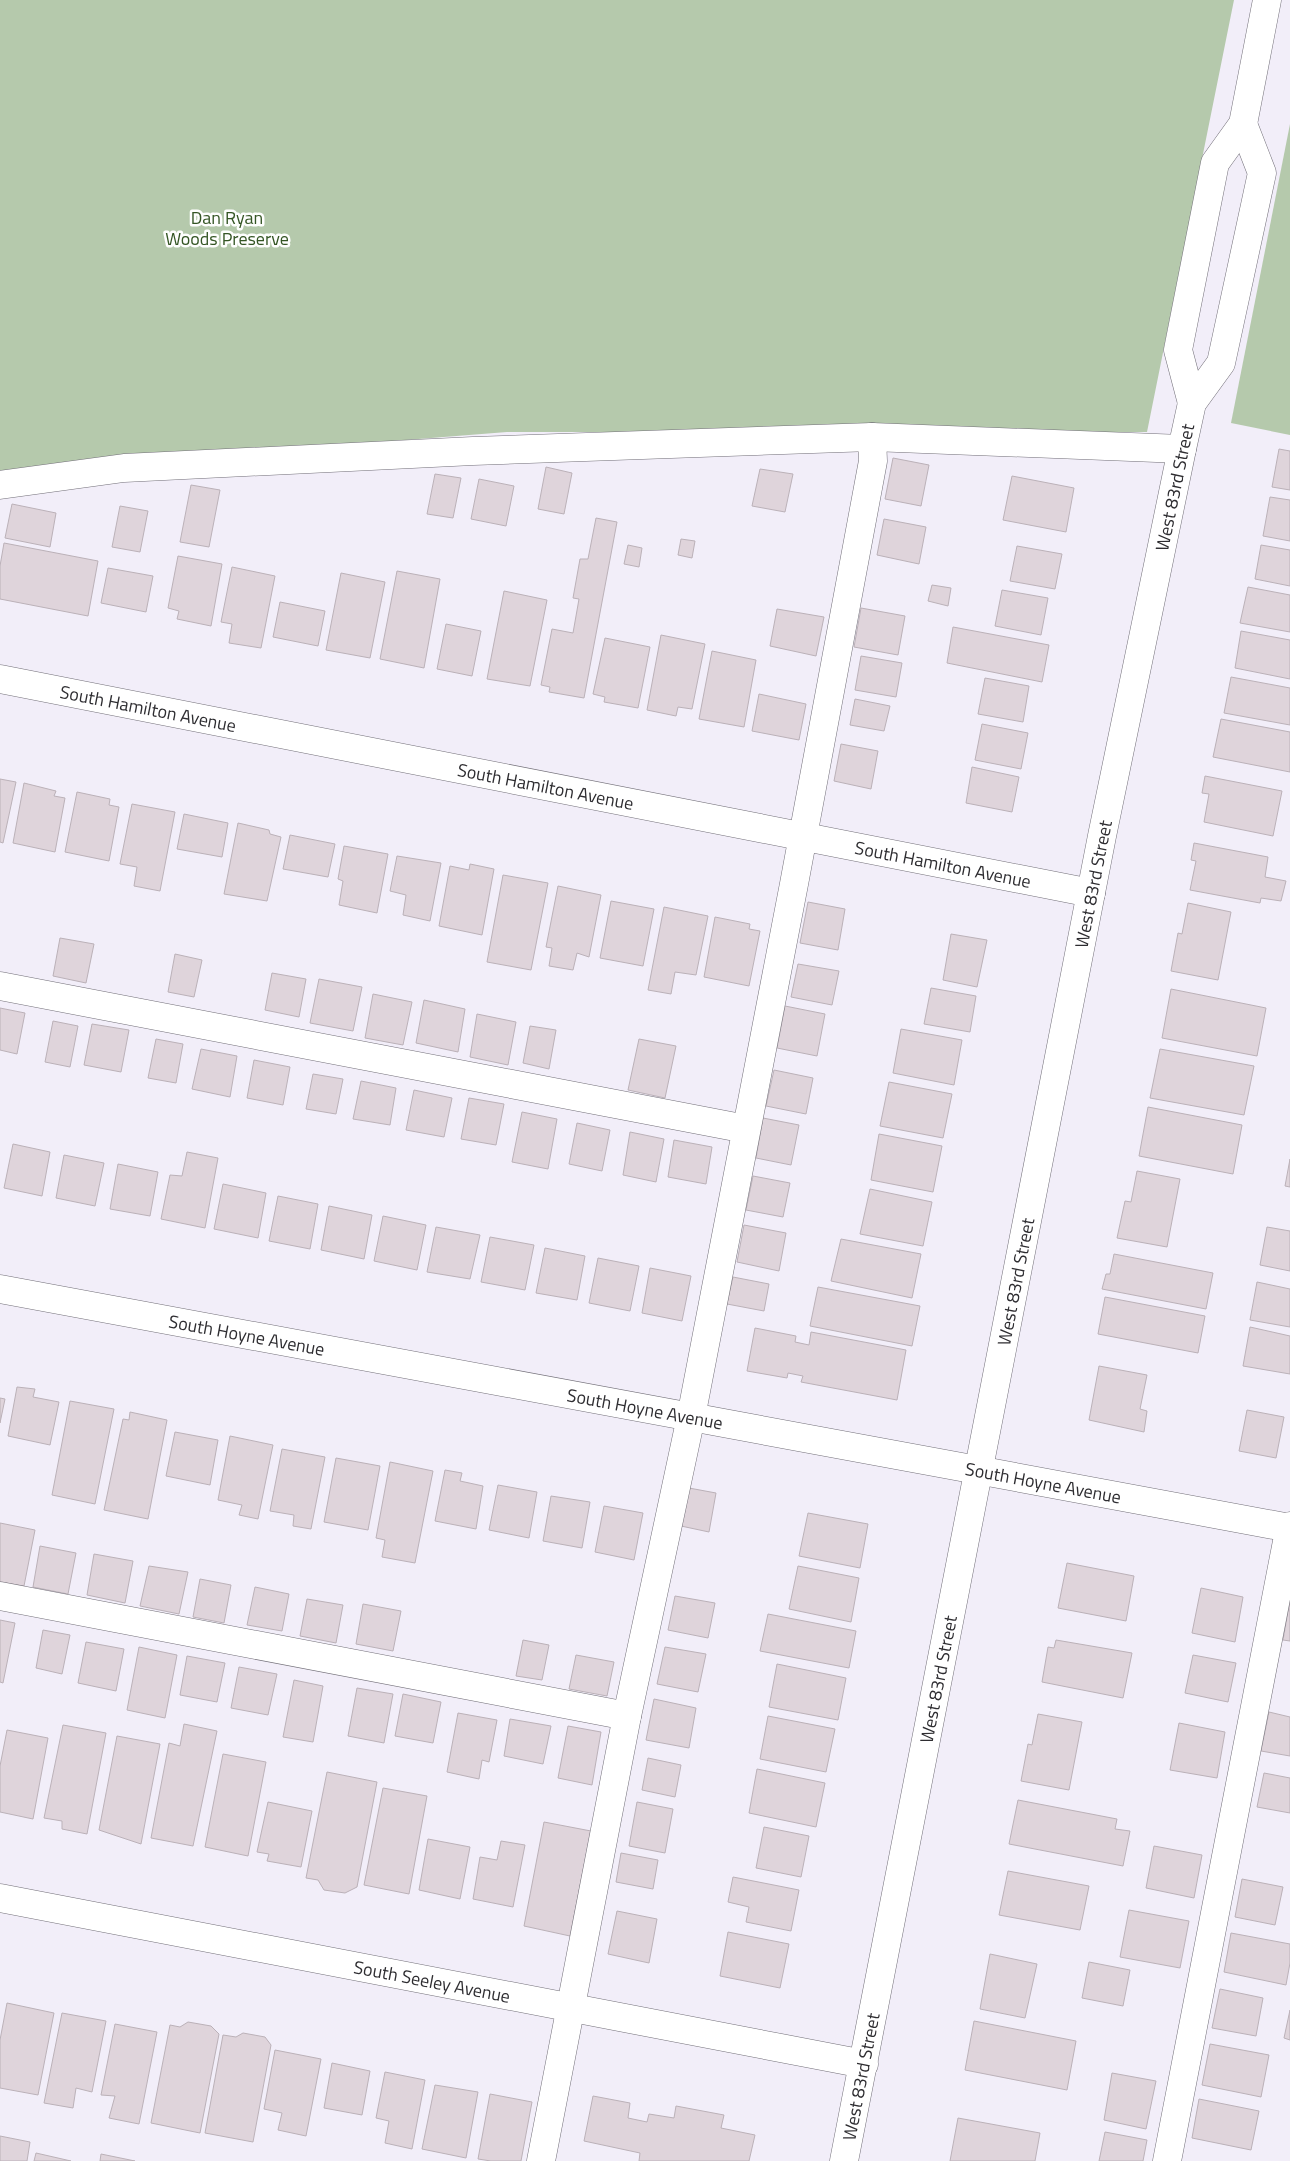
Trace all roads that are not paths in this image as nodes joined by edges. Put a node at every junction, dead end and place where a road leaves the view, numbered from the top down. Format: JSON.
{"nodes":[{"id":1,"x":1267,"y":0,"type":"edge"},
{"id":2,"x":1243,"y":124,"type":"junction"},
{"id":3,"x":1192,"y":403,"type":"junction"},
{"id":4,"x":872,"y":437,"type":"junction"},
{"id":5,"x":1182,"y":449,"type":"junction"},
{"id":6,"x":0,"y":485,"type":"edge"},
{"id":7,"x":0,"y":679,"type":"edge"},
{"id":8,"x":802,"y":837,"type":"junction"},
{"id":9,"x":1091,"y":893,"type":"junction"},
{"id":10,"x":0,"y":986,"type":"edge"},
{"id":11,"x":746,"y":1129,"type":"junction"},
{"id":12,"x":0,"y":1289,"type":"edge"},
{"id":13,"x":691,"y":1417,"type":"junction"},
{"id":14,"x":979,"y":1470,"type":"junction"},
{"id":15,"x":1290,"y":1528,"type":"edge"},
{"id":16,"x":0,"y":1596,"type":"edge"},
{"id":17,"x":627,"y":1716,"type":"junction"},
{"id":18,"x":0,"y":1898,"type":"edge"},
{"id":19,"x":571,"y":2008,"type":"junction"},
{"id":20,"x":864,"y":2064,"type":"junction"},
{"id":21,"x":541,"y":2161,"type":"edge"},
{"id":22,"x":844,"y":2161,"type":"edge"},
{"id":23,"x":1167,"y":2161,"type":"edge"}],
"edges":[{"from":1,"to":2,"type":"street","name":"West 83rd Street"},
{"from":2,"to":3,"type":"street","name":"West 83rd Street"},
{"from":2,"to":3,"type":"street","name":"West 83rd Street"},
{"from":3,"to":5,"type":"street","name":"West 83rd Street"},
{"from":4,"to":5,"type":"street"},
{"from":4,"to":6,"type":"street"},
{"from":4,"to":8,"type":"street"},
{"from":5,"to":9,"type":"street","name":"West 83rd Street"},
{"from":7,"to":8,"type":"street","name":"South Hamilton Avenue"},
{"from":8,"to":9,"type":"street","name":"South Hamilton Avenue"},
{"from":8,"to":11,"type":"street"},
{"from":9,"to":14,"type":"street","name":"West 83rd Street"},
{"from":10,"to":11,"type":"street"},
{"from":11,"to":13,"type":"street"},
{"from":12,"to":13,"type":"street","name":"South Hoyne Avenue"},
{"from":13,"to":14,"type":"street","name":"South Hoyne Avenue"},
{"from":13,"to":17,"type":"street"},
{"from":14,"to":15,"type":"street","name":"South Hoyne Avenue"},
{"from":14,"to":20,"type":"street","name":"West 83rd Street"},
{"from":15,"to":23,"type":"street"},
{"from":16,"to":17,"type":"street"},
{"from":17,"to":19,"type":"street"},
{"from":18,"to":19,"type":"street","name":"South Seeley Avenue"},
{"from":19,"to":20,"type":"street","name":"South Seeley Avenue"},
{"from":19,"to":21,"type":"street"},
{"from":20,"to":22,"type":"street","name":"West 83rd Street"}]}
